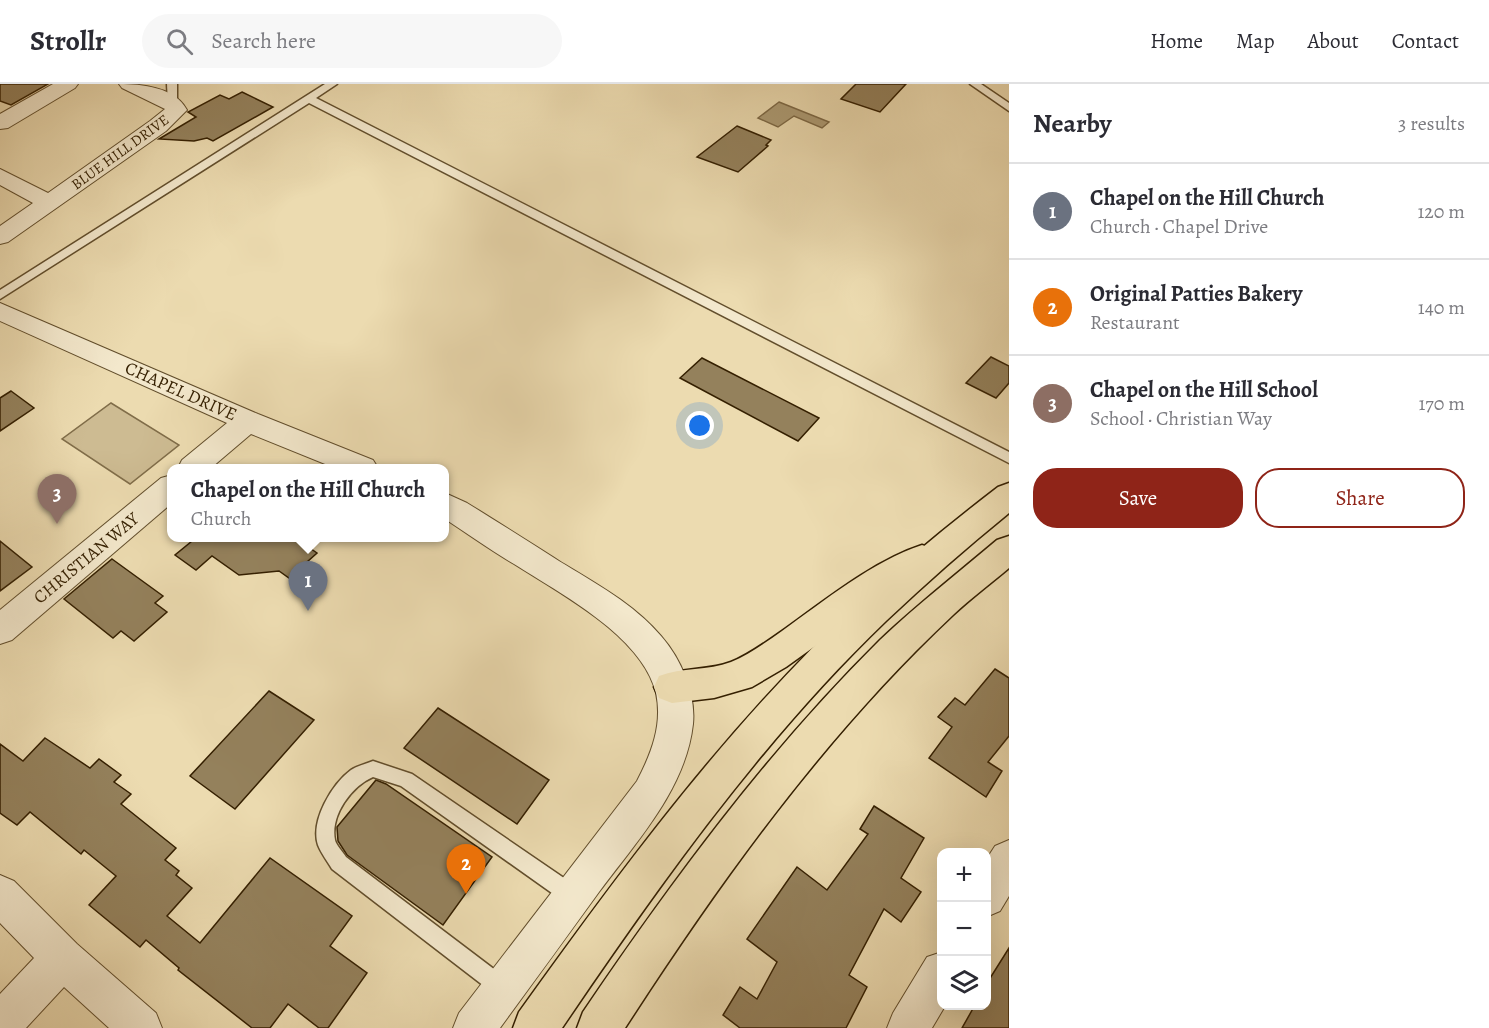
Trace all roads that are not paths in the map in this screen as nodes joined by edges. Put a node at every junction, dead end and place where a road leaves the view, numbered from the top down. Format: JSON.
{"nodes":[{"id":1,"x":129,"y":84,"type":"edge"},
{"id":2,"x":332,"y":84,"type":"edge"},
{"id":3,"x":975,"y":84,"type":"edge"},
{"id":4,"x":62,"y":85,"type":"edge"},
{"id":5,"x":172,"y":94,"type":"edge"},
{"id":6,"x":308,"y":98,"type":"junction"},
{"id":7,"x":1009,"y":108,"type":"edge"},
{"id":8,"x":0,"y":123,"type":"edge"},
{"id":9,"x":0,"y":176,"type":"edge"},
{"id":10,"x":49,"y":203,"type":"junction"},
{"id":11,"x":0,"y":237,"type":"edge"},
{"id":12,"x":0,"y":295,"type":"edge"},
{"id":13,"x":0,"y":311,"type":"edge"},
{"id":14,"x":248,"y":422,"type":"junction"},
{"id":15,"x":1009,"y":458,"type":"edge"},
{"id":16,"x":197,"y":464,"type":"edge"},
{"id":17,"x":353,"y":464,"type":"edge"},
{"id":18,"x":167,"y":489,"type":"edge"},
{"id":19,"x":1009,"y":495,"type":"edge"},
{"id":20,"x":449,"y":508,"type":"edge"},
{"id":21,"x":944,"y":546,"type":"junction"},
{"id":22,"x":1009,"y":549,"type":"edge"},
{"id":23,"x":0,"y":630,"type":"edge"},
{"id":24,"x":672,"y":687,"type":"junction"},
{"id":25,"x":1009,"y":859,"type":"edge"},
{"id":26,"x":991,"y":890,"type":"edge"},
{"id":27,"x":0,"y":895,"type":"edge"},
{"id":28,"x":573,"y":896,"type":"junction"},
{"id":29,"x":63,"y":958,"type":"junction"},
{"id":30,"x":937,"y":980,"type":"edge"},
{"id":31,"x":504,"y":989,"type":"junction"},
{"id":32,"x":0,"y":1025,"type":"edge"},
{"id":33,"x":141,"y":1028,"type":"edge"},
{"id":34,"x":474,"y":1028,"type":"edge"},
{"id":35,"x":535,"y":1028,"type":"edge"},
{"id":36,"x":600,"y":1028,"type":"edge"},
{"id":37,"x":908,"y":1028,"type":"edge"}],
"edges":[{"from":1,"to":5,"type":"street","name":"BLUE HILL DRIVE"},
{"from":2,"to":6,"type":"lane"},
{"from":3,"to":7,"type":"lane"},
{"from":4,"to":8,"type":"street"},
{"from":5,"to":10,"type":"street","name":"BLUE HILL DRIVE"},
{"from":6,"to":12,"type":"lane"},
{"from":6,"to":15,"type":"lane"},
{"from":9,"to":10,"type":"street"},
{"from":10,"to":11,"type":"street","name":"BLUE HILL DRIVE"},
{"from":13,"to":14,"type":"street","name":"CHAPEL DRIVE"},
{"from":14,"to":16,"type":"street"},
{"from":14,"to":17,"type":"street","name":"CHAPEL DRIVE"},
{"from":18,"to":23,"type":"street","name":"CHRISTIAN WAY"},
{"from":19,"to":21,"type":"main road"},
{"from":20,"to":24,"type":"street"},
{"from":21,"to":24,"type":"main road"},
{"from":21,"to":35,"type":"main road"},
{"from":22,"to":36,"type":"main road"},
{"from":24,"to":28,"type":"street"},
{"from":25,"to":26,"type":"street"},
{"from":27,"to":29,"type":"street"},
{"from":28,"to":31,"type":"street"},
{"from":28,"to":31,"type":"lane"},
{"from":29,"to":32,"type":"street"},
{"from":29,"to":33,"type":"street"},
{"from":30,"to":37,"type":"street"},
{"from":31,"to":34,"type":"street"}]}
